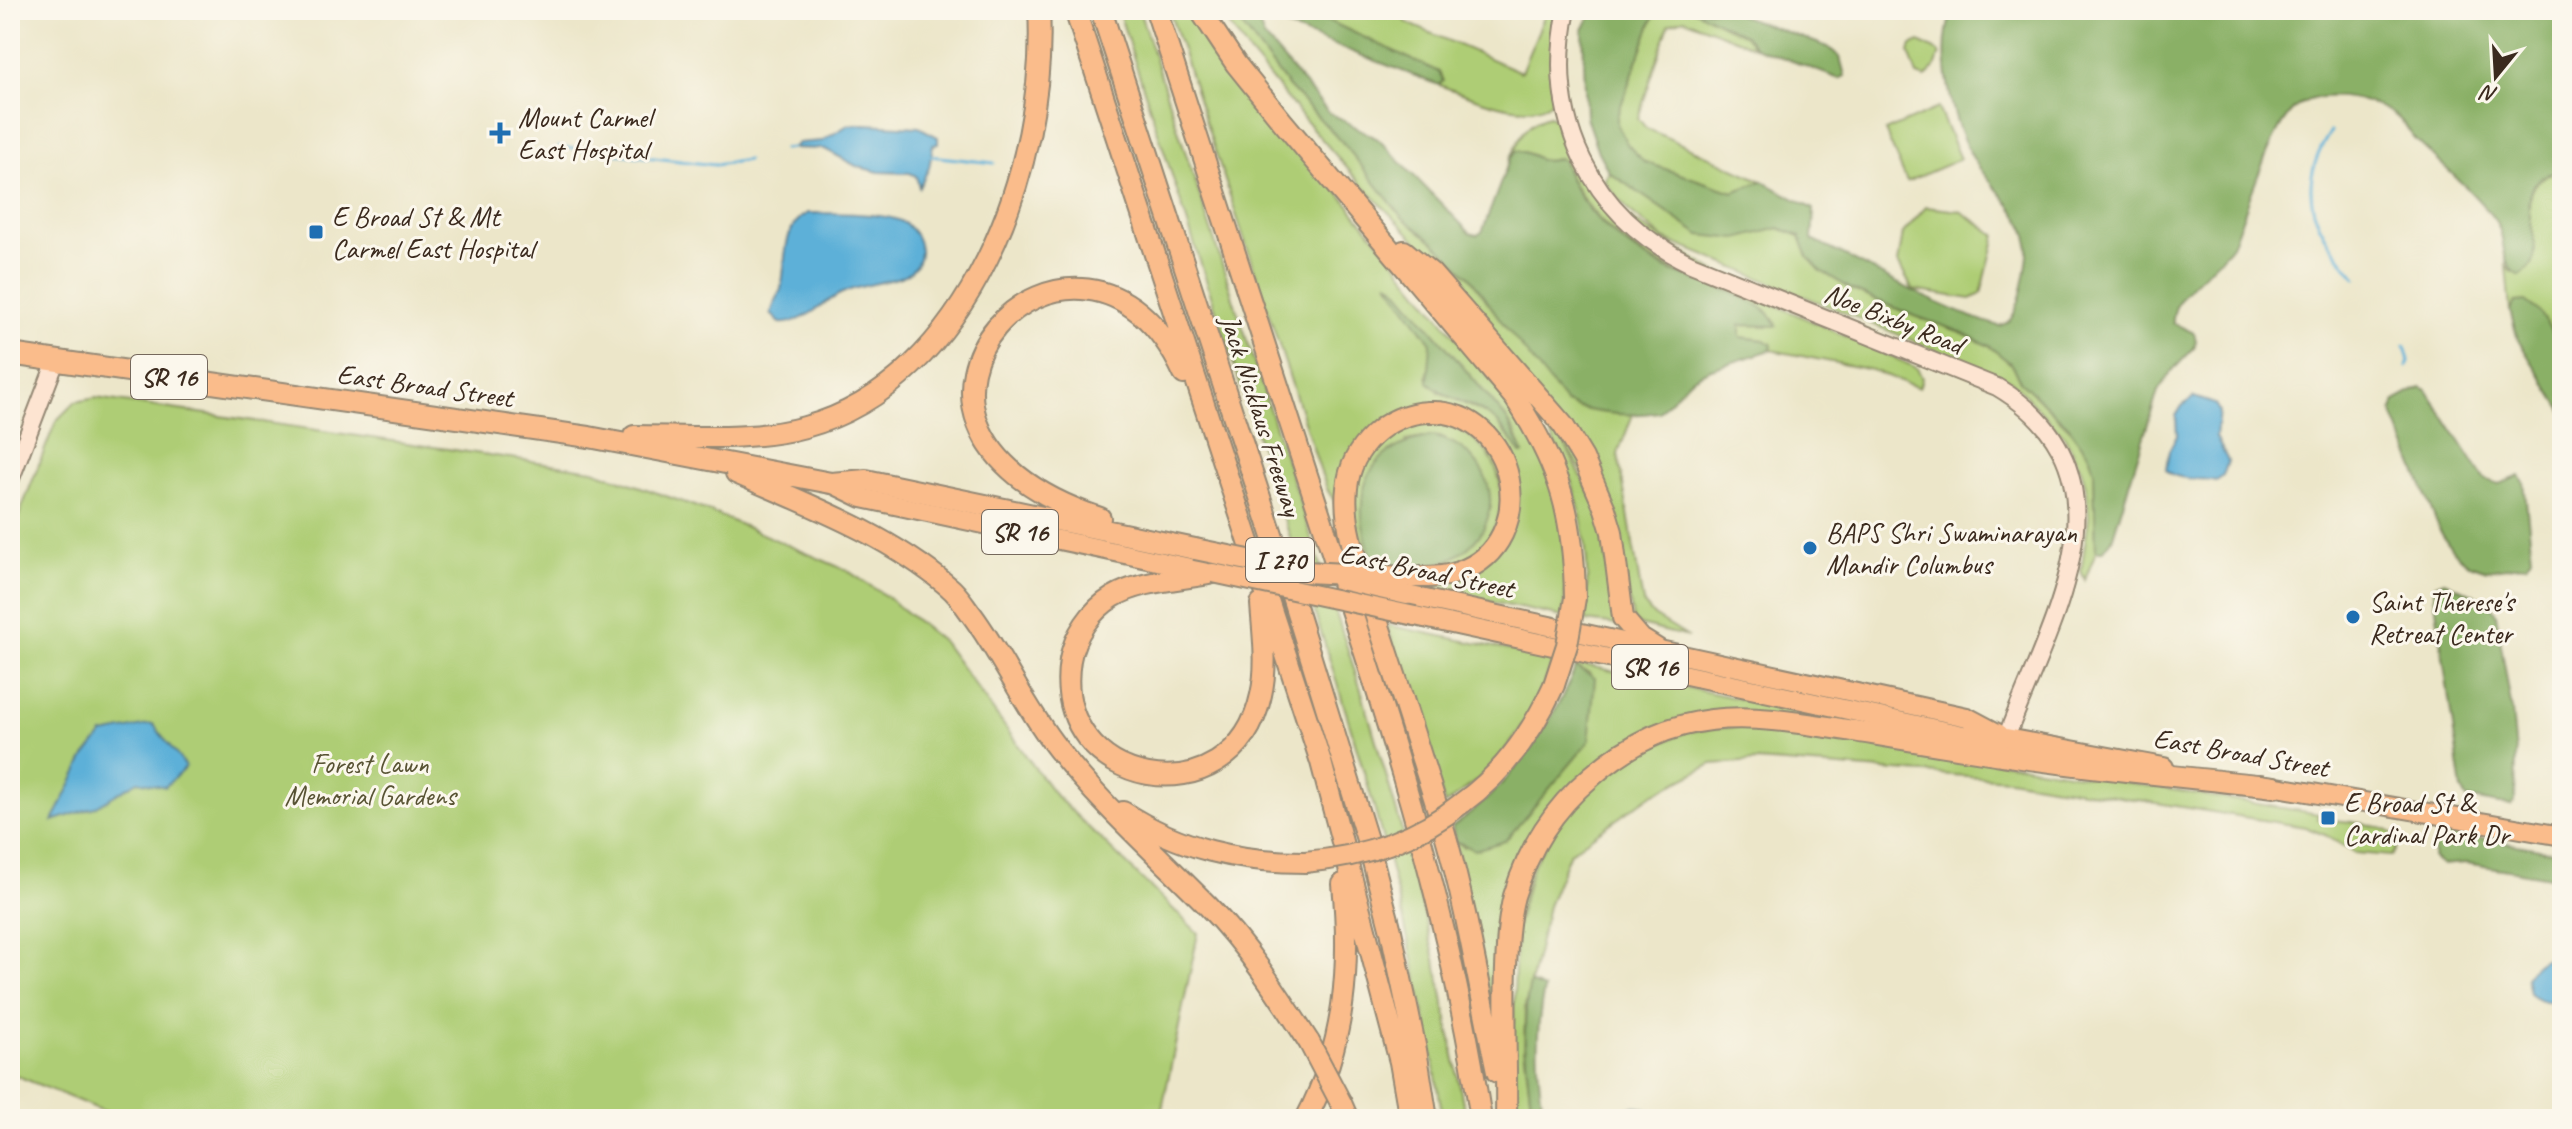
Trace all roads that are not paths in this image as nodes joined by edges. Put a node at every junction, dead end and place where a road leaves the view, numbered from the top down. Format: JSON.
{"nodes":[{"id":1,"x":1039,"y":10,"type":"edge"},
{"id":2,"x":1075,"y":10,"type":"edge"},
{"id":3,"x":1101,"y":10,"type":"edge"},
{"id":4,"x":1156,"y":10,"type":"edge"},
{"id":5,"x":1200,"y":10,"type":"edge"},
{"id":6,"x":1567,"y":10,"type":"edge"},
{"id":7,"x":1363,"y":217,"type":"junction"},
{"id":8,"x":10,"y":354,"type":"edge"},
{"id":9,"x":56,"y":361,"type":"junction"},
{"id":10,"x":589,"y":437,"type":"junction"},
{"id":11,"x":1215,"y":441,"type":"junction"},
{"id":12,"x":703,"y":458,"type":"junction"},
{"id":13,"x":10,"y":481,"type":"edge"},
{"id":14,"x":831,"y":483,"type":"junction"},
{"id":15,"x":1195,"y":549,"type":"junction"},
{"id":16,"x":1213,"y":573,"type":"junction"},
{"id":17,"x":1260,"y":576,"type":"junction"},
{"id":18,"x":1406,"y":586,"type":"junction"},
{"id":19,"x":1657,"y":649,"type":"junction"},
{"id":20,"x":2006,"y":738,"type":"junction"},
{"id":21,"x":1081,"y":776,"type":"junction"},
{"id":22,"x":2274,"y":787,"type":"junction"},
{"id":23,"x":1338,"y":825,"type":"junction"},
{"id":24,"x":2562,"y":836,"type":"edge"},
{"id":25,"x":1345,"y":1111,"type":"edge"},
{"id":26,"x":1306,"y":1119,"type":"edge"},
{"id":27,"x":1410,"y":1119,"type":"edge"},
{"id":28,"x":1427,"y":1119,"type":"edge"},
{"id":29,"x":1481,"y":1119,"type":"edge"},
{"id":30,"x":1506,"y":1119,"type":"edge"}],
"edges":[{"from":1,"to":10,"type":"highway"},
{"from":2,"to":11,"type":"highway"},
{"from":3,"to":28,"type":"highway","name":"Jack Nicklaus Freeway","number":"I 270"},
{"from":4,"to":29,"type":"highway","name":"Jack Nicklaus Freeway","number":"I 270"},
{"from":5,"to":7,"type":"highway"},
{"from":6,"to":20,"type":"street","name":"Noe Bixby Road"},
{"from":7,"to":19,"type":"highway"},
{"from":7,"to":21,"type":"highway","bridge":true},
{"from":8,"to":9,"type":"highway","name":"East Broad Street","number":"SR 16"},
{"from":9,"to":10,"type":"highway","name":"East Broad Street","number":"SR 16"},
{"from":9,"to":13,"type":"street"},
{"from":10,"to":12,"type":"highway","name":"East Broad Street","number":"SR 16"},
{"from":11,"to":15,"type":"highway"},
{"from":11,"to":17,"type":"highway"},
{"from":12,"to":14,"type":"highway","name":"East Broad Street","number":"SR 16"},
{"from":12,"to":21,"type":"highway"},
{"from":14,"to":15,"type":"highway","name":"East Broad Street","number":"SR 16"},
{"from":14,"to":16,"type":"main road","name":"East Broad Street","number":"SR 16"},
{"from":15,"to":18,"type":"highway","name":"East Broad Street","number":"SR 16","bridge":true},
{"from":16,"to":17,"type":"highway"},
{"from":16,"to":20,"type":"main road","name":"East Broad Street","number":"SR 16","bridge":true},
{"from":17,"to":23,"type":"highway"},
{"from":18,"to":19,"type":"main road","name":"East Broad Street","number":"SR 16"},
{"from":18,"to":30,"type":"highway","name":"East Broad Street"},
{"from":19,"to":20,"type":"main road","name":"East Broad Street","number":"SR 16"},
{"from":20,"to":22,"type":"main road","name":"East Broad Street","number":"SR 16"},
{"from":21,"to":25,"type":"highway","bridge":true},
{"from":22,"to":24,"type":"main road","name":"East Broad Street","number":"SR 16"},
{"from":22,"to":30,"type":"highway"},
{"from":23,"to":26,"type":"highway"},
{"from":23,"to":27,"type":"highway"}]}
